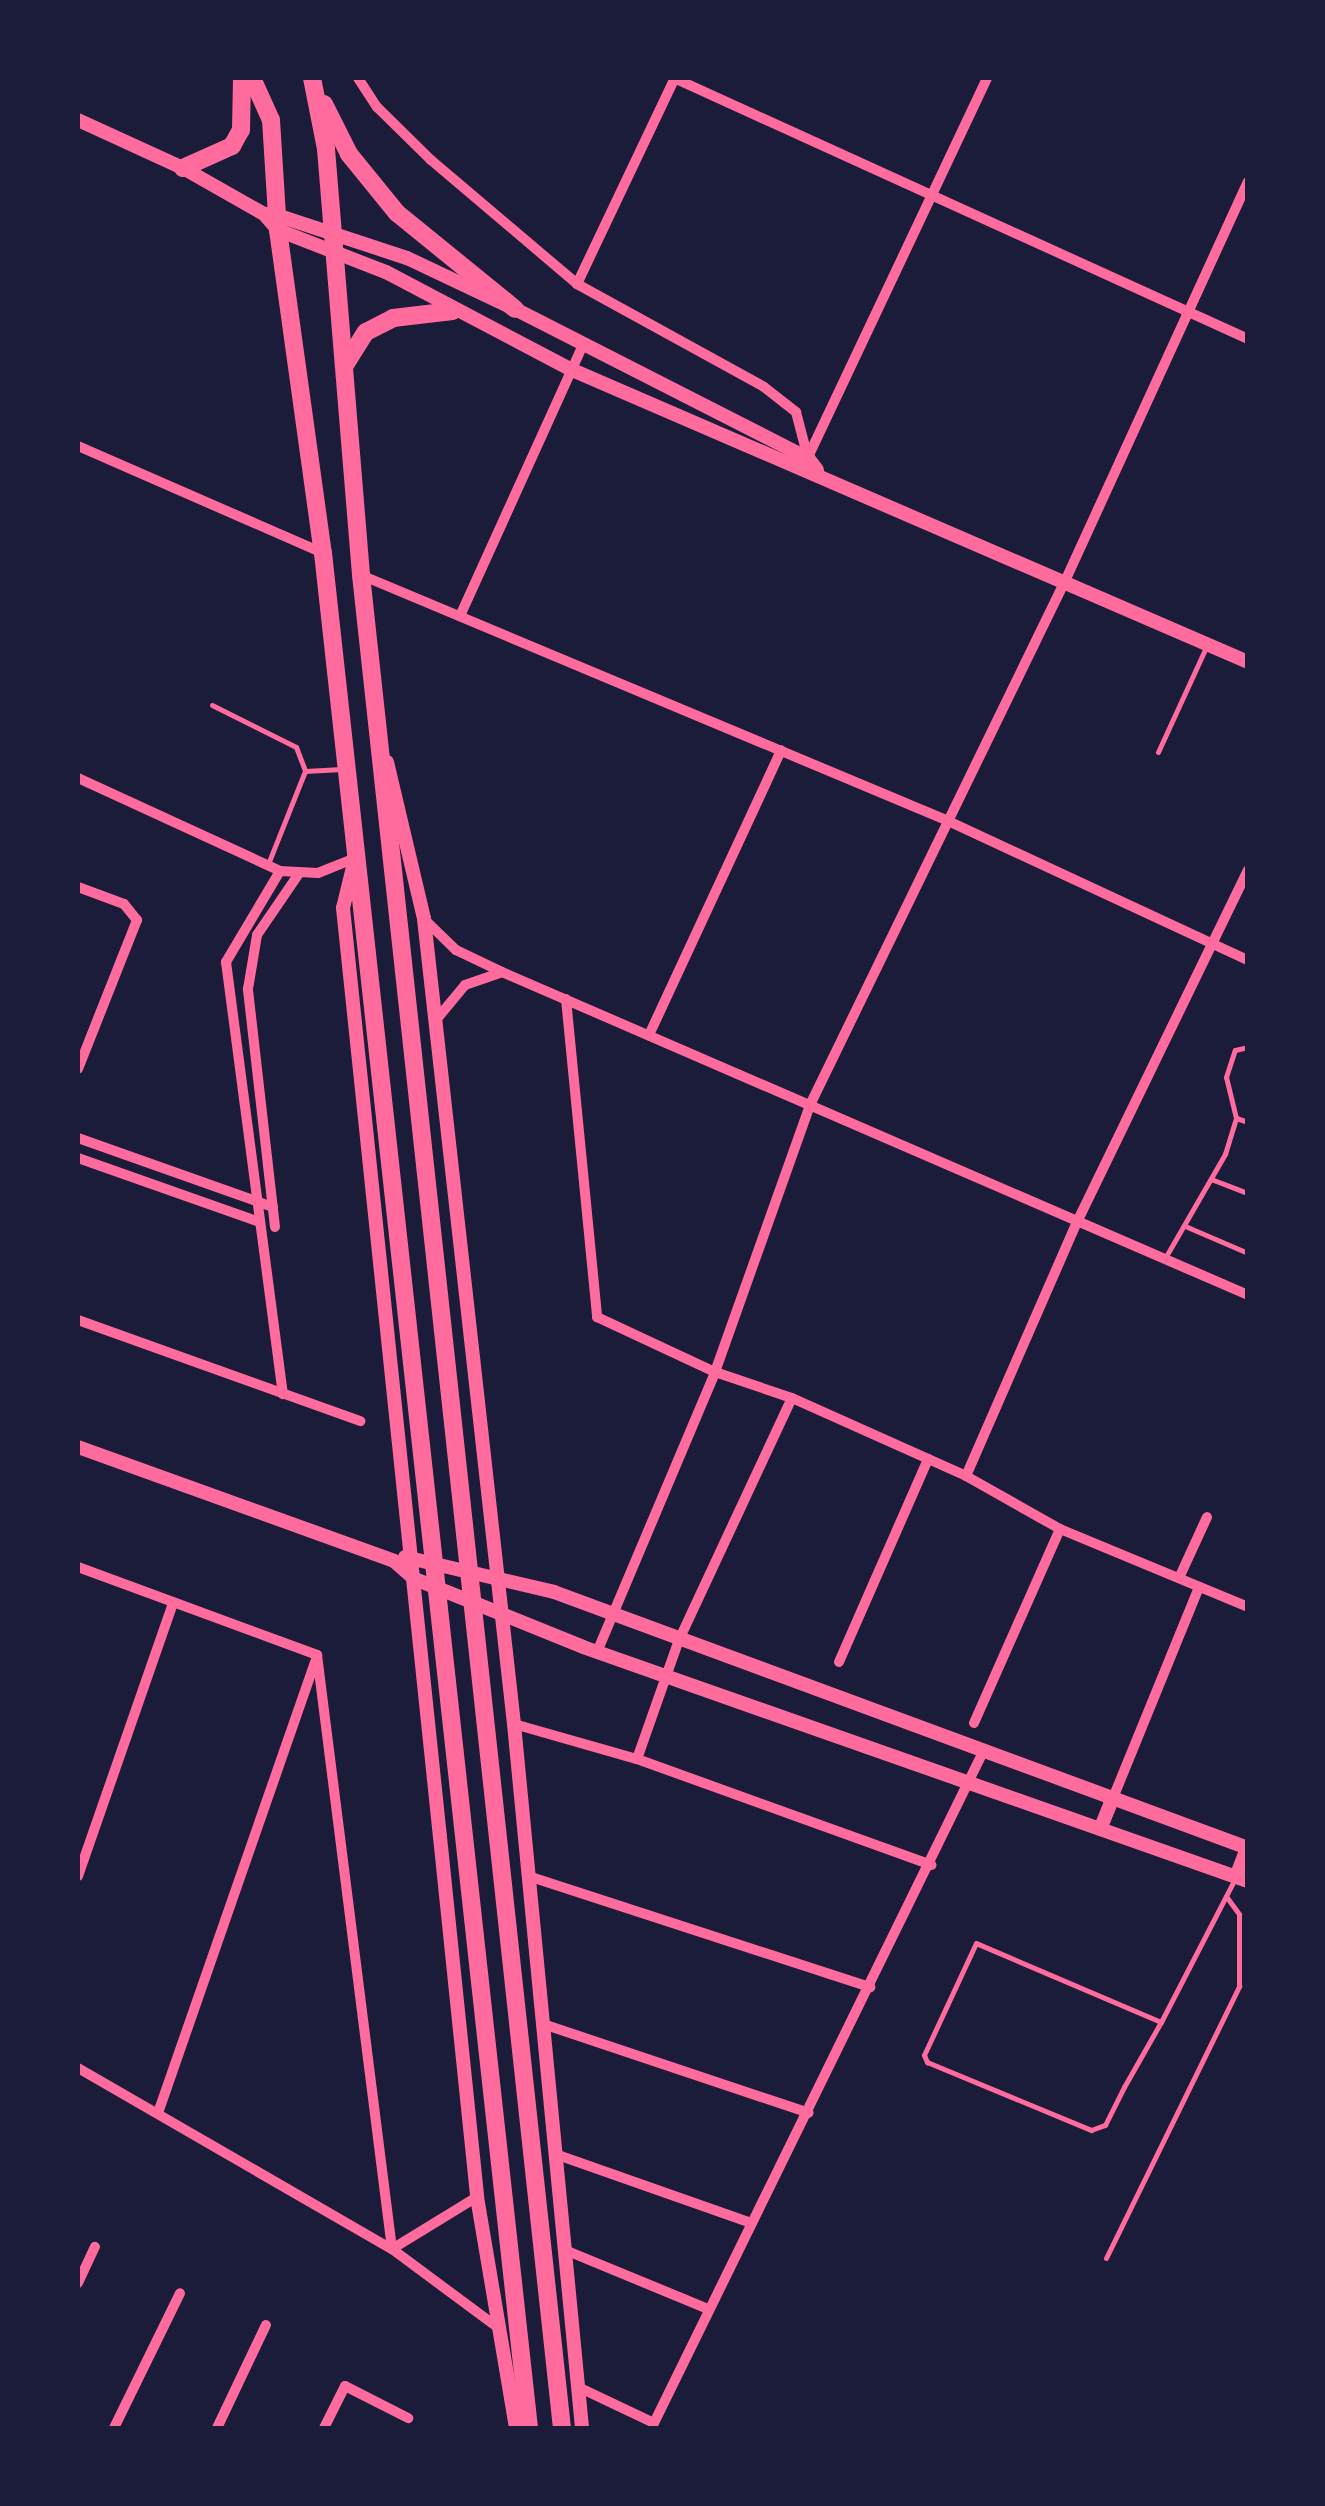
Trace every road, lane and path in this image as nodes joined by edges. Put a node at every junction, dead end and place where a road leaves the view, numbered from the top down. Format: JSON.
{"nodes":[{"id":1,"x":242,"y":78,"type":"edge"},
{"id":2,"x":252,"y":78,"type":"edge"},
{"id":3,"x":358,"y":78,"type":"edge"},
{"id":4,"x":674,"y":78,"type":"edge"},
{"id":5,"x":987,"y":78,"type":"edge"},
{"id":6,"x":314,"y":83,"type":"edge"},
{"id":7,"x":78,"y":120,"type":"edge"},
{"id":8,"x":183,"y":168,"type":"junction"},
{"id":9,"x":1248,"y":182,"type":"edge"},
{"id":10,"x":932,"y":195,"type":"junction"},
{"id":11,"x":273,"y":218,"type":"junction"},
{"id":12,"x":332,"y":230,"type":"junction"},
{"id":13,"x":334,"y":250,"type":"junction"},
{"id":14,"x":576,"y":284,"type":"junction"},
{"id":15,"x":515,"y":308,"type":"junction"},
{"id":16,"x":453,"y":311,"type":"junction"},
{"id":17,"x":1190,"y":311,"type":"junction"},
{"id":18,"x":1248,"y":339,"type":"edge"},
{"id":19,"x":584,"y":343,"type":"junction"},
{"id":20,"x":345,"y":364,"type":"junction"},
{"id":21,"x":570,"y":369,"type":"junction"},
{"id":22,"x":78,"y":446,"type":"edge"},
{"id":23,"x":809,"y":466,"type":"junction"},
{"id":24,"x":323,"y":553,"type":"junction"},
{"id":25,"x":361,"y":575,"type":"junction"},
{"id":26,"x":1066,"y":579,"type":"junction"},
{"id":27,"x":460,"y":616,"type":"junction"},
{"id":28,"x":1208,"y":644,"type":"junction"},
{"id":29,"x":1248,"y":662,"type":"edge"},
{"id":30,"x":212,"y":704,"type":"dead end"},
{"id":31,"x":378,"y":738,"type":"junction"},
{"id":32,"x":781,"y":750,"type":"junction"},
{"id":33,"x":1158,"y":752,"type":"dead end"},
{"id":34,"x":346,"y":769,"type":"junction"},
{"id":35,"x":305,"y":771,"type":"junction"},
{"id":36,"x":78,"y":778,"type":"edge"},
{"id":37,"x":946,"y":820,"type":"junction"},
{"id":38,"x":355,"y":858,"type":"junction"},
{"id":39,"x":268,"y":864,"type":"junction"},
{"id":40,"x":1248,"y":870,"type":"edge"},
{"id":41,"x":280,"y":871,"type":"junction"},
{"id":42,"x":298,"y":875,"type":"junction"},
{"id":43,"x":78,"y":886,"type":"edge"},
{"id":44,"x":424,"y":919,"type":"junction"},
{"id":45,"x":1213,"y":944,"type":"junction"},
{"id":46,"x":1248,"y":960,"type":"edge"},
{"id":47,"x":502,"y":972,"type":"junction"},
{"id":48,"x":566,"y":999,"type":"junction"},
{"id":49,"x":436,"y":1020,"type":"junction"},
{"id":50,"x":649,"y":1035,"type":"junction"},
{"id":51,"x":1248,"y":1047,"type":"edge"},
{"id":52,"x":78,"y":1069,"type":"edge"},
{"id":53,"x":810,"y":1105,"type":"junction"},
{"id":54,"x":1236,"y":1118,"type":"junction"},
{"id":55,"x":1248,"y":1122,"type":"edge"},
{"id":56,"x":78,"y":1138,"type":"edge"},
{"id":57,"x":78,"y":1158,"type":"edge"},
{"id":58,"x":1211,"y":1179,"type":"junction"},
{"id":59,"x":1248,"y":1194,"type":"edge"},
{"id":60,"x":255,"y":1202,"type":"junction"},
{"id":61,"x":273,"y":1207,"type":"junction"},
{"id":62,"x":1078,"y":1220,"type":"junction"},
{"id":63,"x":258,"y":1221,"type":"junction"},
{"id":64,"x":1185,"y":1226,"type":"junction"},
{"id":65,"x":270,"y":1230,"type":"junction"},
{"id":66,"x":1248,"y":1253,"type":"edge"},
{"id":67,"x":1164,"y":1258,"type":"junction"},
{"id":68,"x":1248,"y":1295,"type":"edge"},
{"id":69,"x":78,"y":1320,"type":"edge"},
{"id":70,"x":715,"y":1372,"type":"junction"},
{"id":71,"x":283,"y":1394,"type":"junction"},
{"id":72,"x":792,"y":1398,"type":"junction"},
{"id":73,"x":360,"y":1421,"type":"dead end"},
{"id":74,"x":78,"y":1447,"type":"edge"},
{"id":75,"x":928,"y":1459,"type":"junction"},
{"id":76,"x":966,"y":1476,"type":"junction"},
{"id":77,"x":1207,"y":1517,"type":"dead end"},
{"id":78,"x":1060,"y":1529,"type":"junction"},
{"id":79,"x":412,"y":1554,"type":"junction"},
{"id":80,"x":394,"y":1561,"type":"junction"},
{"id":81,"x":78,"y":1567,"type":"edge"},
{"id":82,"x":498,"y":1578,"type":"junction"},
{"id":83,"x":1179,"y":1578,"type":"junction"},
{"id":84,"x":415,"y":1579,"type":"junction"},
{"id":85,"x":1199,"y":1587,"type":"junction"},
{"id":86,"x":173,"y":1603,"type":"junction"},
{"id":87,"x":1248,"y":1606,"type":"edge"},
{"id":88,"x":501,"y":1611,"type":"junction"},
{"id":89,"x":612,"y":1616,"type":"junction"},
{"id":90,"x":679,"y":1640,"type":"junction"},
{"id":91,"x":598,"y":1652,"type":"junction"},
{"id":92,"x":316,"y":1656,"type":"junction"},
{"id":93,"x":839,"y":1662,"type":"dead end"},
{"id":94,"x":667,"y":1676,"type":"junction"},
{"id":95,"x":974,"y":1723,"type":"dead end"},
{"id":96,"x":514,"y":1724,"type":"junction"},
{"id":97,"x":984,"y":1750,"type":"junction"},
{"id":98,"x":637,"y":1759,"type":"junction"},
{"id":99,"x":973,"y":1780,"type":"junction"},
{"id":100,"x":1113,"y":1798,"type":"junction"},
{"id":101,"x":1101,"y":1827,"type":"junction"},
{"id":102,"x":1247,"y":1848,"type":"edge"},
{"id":103,"x":932,"y":1864,"type":"junction"},
{"id":104,"x":78,"y":1876,"type":"edge"},
{"id":105,"x":528,"y":1876,"type":"junction"},
{"id":106,"x":1242,"y":1879,"type":"edge"},
{"id":107,"x":1226,"y":1896,"type":"junction"},
{"id":108,"x":870,"y":1987,"type":"junction"},
{"id":109,"x":1161,"y":2022,"type":"junction"},
{"id":110,"x":542,"y":2024,"type":"junction"},
{"id":111,"x":78,"y":2068,"type":"edge"},
{"id":112,"x":809,"y":2112,"type":"junction"},
{"id":113,"x":158,"y":2113,"type":"junction"},
{"id":114,"x":556,"y":2154,"type":"junction"},
{"id":115,"x":477,"y":2197,"type":"junction"},
{"id":116,"x":751,"y":2222,"type":"junction"},
{"id":117,"x":94,"y":2247,"type":"dead end"},
{"id":118,"x":392,"y":2249,"type":"junction"},
{"id":119,"x":565,"y":2250,"type":"junction"},
{"id":120,"x":1106,"y":2258,"type":"dead end"},
{"id":121,"x":78,"y":2283,"type":"edge"},
{"id":122,"x":180,"y":2293,"type":"dead end"},
{"id":123,"x":708,"y":2309,"type":"junction"},
{"id":124,"x":266,"y":2326,"type":"dead end"},
{"id":125,"x":497,"y":2328,"type":"junction"},
{"id":126,"x":578,"y":2387,"type":"junction"},
{"id":127,"x":408,"y":2418,"type":"dead end"},
{"id":128,"x":114,"y":2428,"type":"edge"},
{"id":129,"x":217,"y":2428,"type":"edge"},
{"id":130,"x":324,"y":2428,"type":"edge"},
{"id":131,"x":516,"y":2428,"type":"edge"},
{"id":132,"x":528,"y":2428,"type":"edge"},
{"id":133,"x":562,"y":2428,"type":"edge"},
{"id":134,"x":582,"y":2428,"type":"edge"}],
"edges":[{"from":1,"to":8,"type":"main road"},
{"from":2,"to":11,"type":"main road"},
{"from":3,"to":14,"type":"street"},
{"from":4,"to":10,"type":"street"},
{"from":4,"to":14,"type":"street"},
{"from":5,"to":10,"type":"street"},
{"from":6,"to":12,"type":"main road"},
{"from":6,"to":15,"type":"main road"},
{"from":7,"to":8,"type":"street"},
{"from":8,"to":11,"type":"street"},
{"from":9,"to":17,"type":"street"},
{"from":10,"to":17,"type":"street"},
{"from":10,"to":23,"type":"street"},
{"from":11,"to":12,"type":"street"},
{"from":11,"to":13,"type":"street"},
{"from":11,"to":24,"type":"main road"},
{"from":12,"to":13,"type":"main road"},
{"from":12,"to":15,"type":"street"},
{"from":13,"to":16,"type":"street"},
{"from":13,"to":20,"type":"main road"},
{"from":14,"to":23,"type":"street"},
{"from":15,"to":19,"type":"street"},
{"from":16,"to":20,"type":"main road"},
{"from":16,"to":21,"type":"street"},
{"from":17,"to":18,"type":"street"},
{"from":17,"to":26,"type":"street"},
{"from":19,"to":21,"type":"street"},
{"from":19,"to":23,"type":"street"},
{"from":20,"to":25,"type":"main road"},
{"from":21,"to":23,"type":"street"},
{"from":21,"to":27,"type":"street"},
{"from":22,"to":24,"type":"street"},
{"from":23,"to":26,"type":"street"},
{"from":24,"to":34,"type":"main road"},
{"from":25,"to":27,"type":"street"},
{"from":25,"to":31,"type":"main road"},
{"from":26,"to":28,"type":"street"},
{"from":26,"to":37,"type":"street"},
{"from":27,"to":32,"type":"street"},
{"from":28,"to":29,"type":"street"},
{"from":28,"to":33,"type":"lane"},
{"from":30,"to":35,"type":"lane"},
{"from":31,"to":44,"type":"street"},
{"from":31,"to":133,"type":"main road"},
{"from":32,"to":37,"type":"street"},
{"from":32,"to":50,"type":"street"},
{"from":34,"to":35,"type":"lane"},
{"from":34,"to":38,"type":"main road"},
{"from":35,"to":39,"type":"lane"},
{"from":36,"to":39,"type":"street"},
{"from":37,"to":45,"type":"street"},
{"from":37,"to":53,"type":"street"},
{"from":38,"to":42,"type":"street"},
{"from":38,"to":79,"type":"street"},
{"from":38,"to":132,"type":"main road"},
{"from":39,"to":41,"type":"street"},
{"from":40,"to":45,"type":"street"},
{"from":41,"to":42,"type":"street"},
{"from":41,"to":60,"type":"street"},
{"from":42,"to":61,"type":"street"},
{"from":43,"to":52,"type":"street"},
{"from":44,"to":47,"type":"street"},
{"from":44,"to":49,"type":"street"},
{"from":45,"to":46,"type":"street"},
{"from":45,"to":62,"type":"street"},
{"from":47,"to":48,"type":"street"},
{"from":47,"to":49,"type":"street"},
{"from":48,"to":50,"type":"street"},
{"from":48,"to":70,"type":"street"},
{"from":49,"to":82,"type":"street"},
{"from":50,"to":53,"type":"street"},
{"from":51,"to":54,"type":"lane"},
{"from":53,"to":62,"type":"street"},
{"from":53,"to":70,"type":"street"},
{"from":54,"to":55,"type":"lane"},
{"from":54,"to":58,"type":"lane"},
{"from":56,"to":60,"type":"street"},
{"from":57,"to":63,"type":"street"},
{"from":58,"to":59,"type":"lane"},
{"from":58,"to":64,"type":"lane"},
{"from":60,"to":61,"type":"street"},
{"from":60,"to":63,"type":"street"},
{"from":61,"to":65,"type":"street"},
{"from":62,"to":67,"type":"street"},
{"from":62,"to":76,"type":"street"},
{"from":63,"to":65,"type":"street"},
{"from":64,"to":66,"type":"lane"},
{"from":64,"to":67,"type":"lane"},
{"from":65,"to":71,"type":"street"},
{"from":67,"to":68,"type":"street"},
{"from":69,"to":71,"type":"street"},
{"from":70,"to":72,"type":"street"},
{"from":70,"to":89,"type":"street"},
{"from":71,"to":73,"type":"street"},
{"from":72,"to":75,"type":"street"},
{"from":72,"to":90,"type":"street"},
{"from":74,"to":80,"type":"street"},
{"from":75,"to":76,"type":"street"},
{"from":75,"to":93,"type":"street"},
{"from":76,"to":78,"type":"street"},
{"from":77,"to":83,"type":"street"},
{"from":78,"to":83,"type":"street"},
{"from":78,"to":95,"type":"street"},
{"from":79,"to":80,"type":"street"},
{"from":79,"to":82,"type":"street"},
{"from":79,"to":84,"type":"street"},
{"from":80,"to":84,"type":"street"},
{"from":81,"to":86,"type":"street"},
{"from":82,"to":88,"type":"street"},
{"from":82,"to":89,"type":"street"},
{"from":83,"to":85,"type":"street"},
{"from":84,"to":88,"type":"street"},
{"from":84,"to":115,"type":"street"},
{"from":85,"to":87,"type":"street"},
{"from":85,"to":100,"type":"street"},
{"from":86,"to":92,"type":"street"},
{"from":86,"to":104,"type":"street"},
{"from":88,"to":91,"type":"street"},
{"from":88,"to":96,"type":"street"},
{"from":89,"to":90,"type":"street"},
{"from":89,"to":91,"type":"street"},
{"from":90,"to":94,"type":"street"},
{"from":90,"to":97,"type":"street"},
{"from":91,"to":94,"type":"street"},
{"from":92,"to":113,"type":"street"},
{"from":92,"to":118,"type":"street"},
{"from":94,"to":98,"type":"street"},
{"from":94,"to":99,"type":"street"},
{"from":96,"to":98,"type":"street"},
{"from":96,"to":105,"type":"street"},
{"from":97,"to":99,"type":"street"},
{"from":97,"to":100,"type":"street"},
{"from":98,"to":103,"type":"street"},
{"from":99,"to":101,"type":"street"},
{"from":99,"to":103,"type":"street"},
{"from":100,"to":101,"type":"street"},
{"from":100,"to":102,"type":"street"},
{"from":101,"to":106,"type":"street"},
{"from":102,"to":106,"type":"street"},
{"from":103,"to":108,"type":"street"},
{"from":105,"to":108,"type":"street"},
{"from":105,"to":110,"type":"street"},
{"from":106,"to":107,"type":"lane"},
{"from":107,"to":109,"type":"lane"},
{"from":107,"to":120,"type":"lane"},
{"from":108,"to":112,"type":"street"},
{"from":109,"to":109,"type":"lane"},
{"from":110,"to":112,"type":"street"},
{"from":110,"to":114,"type":"street"},
{"from":111,"to":113,"type":"street"},
{"from":112,"to":116,"type":"street"},
{"from":113,"to":118,"type":"street"},
{"from":114,"to":116,"type":"street"},
{"from":114,"to":119,"type":"street"},
{"from":115,"to":118,"type":"street"},
{"from":115,"to":125,"type":"street"},
{"from":116,"to":123,"type":"street"},
{"from":117,"to":121,"type":"street"},
{"from":118,"to":125,"type":"street"},
{"from":119,"to":123,"type":"street"},
{"from":119,"to":126,"type":"street"},
{"from":122,"to":128,"type":"street"},
{"from":123,"to":126,"type":"street"},
{"from":124,"to":129,"type":"street"},
{"from":125,"to":131,"type":"street"},
{"from":126,"to":134,"type":"street"},
{"from":127,"to":130,"type":"street"}]}
